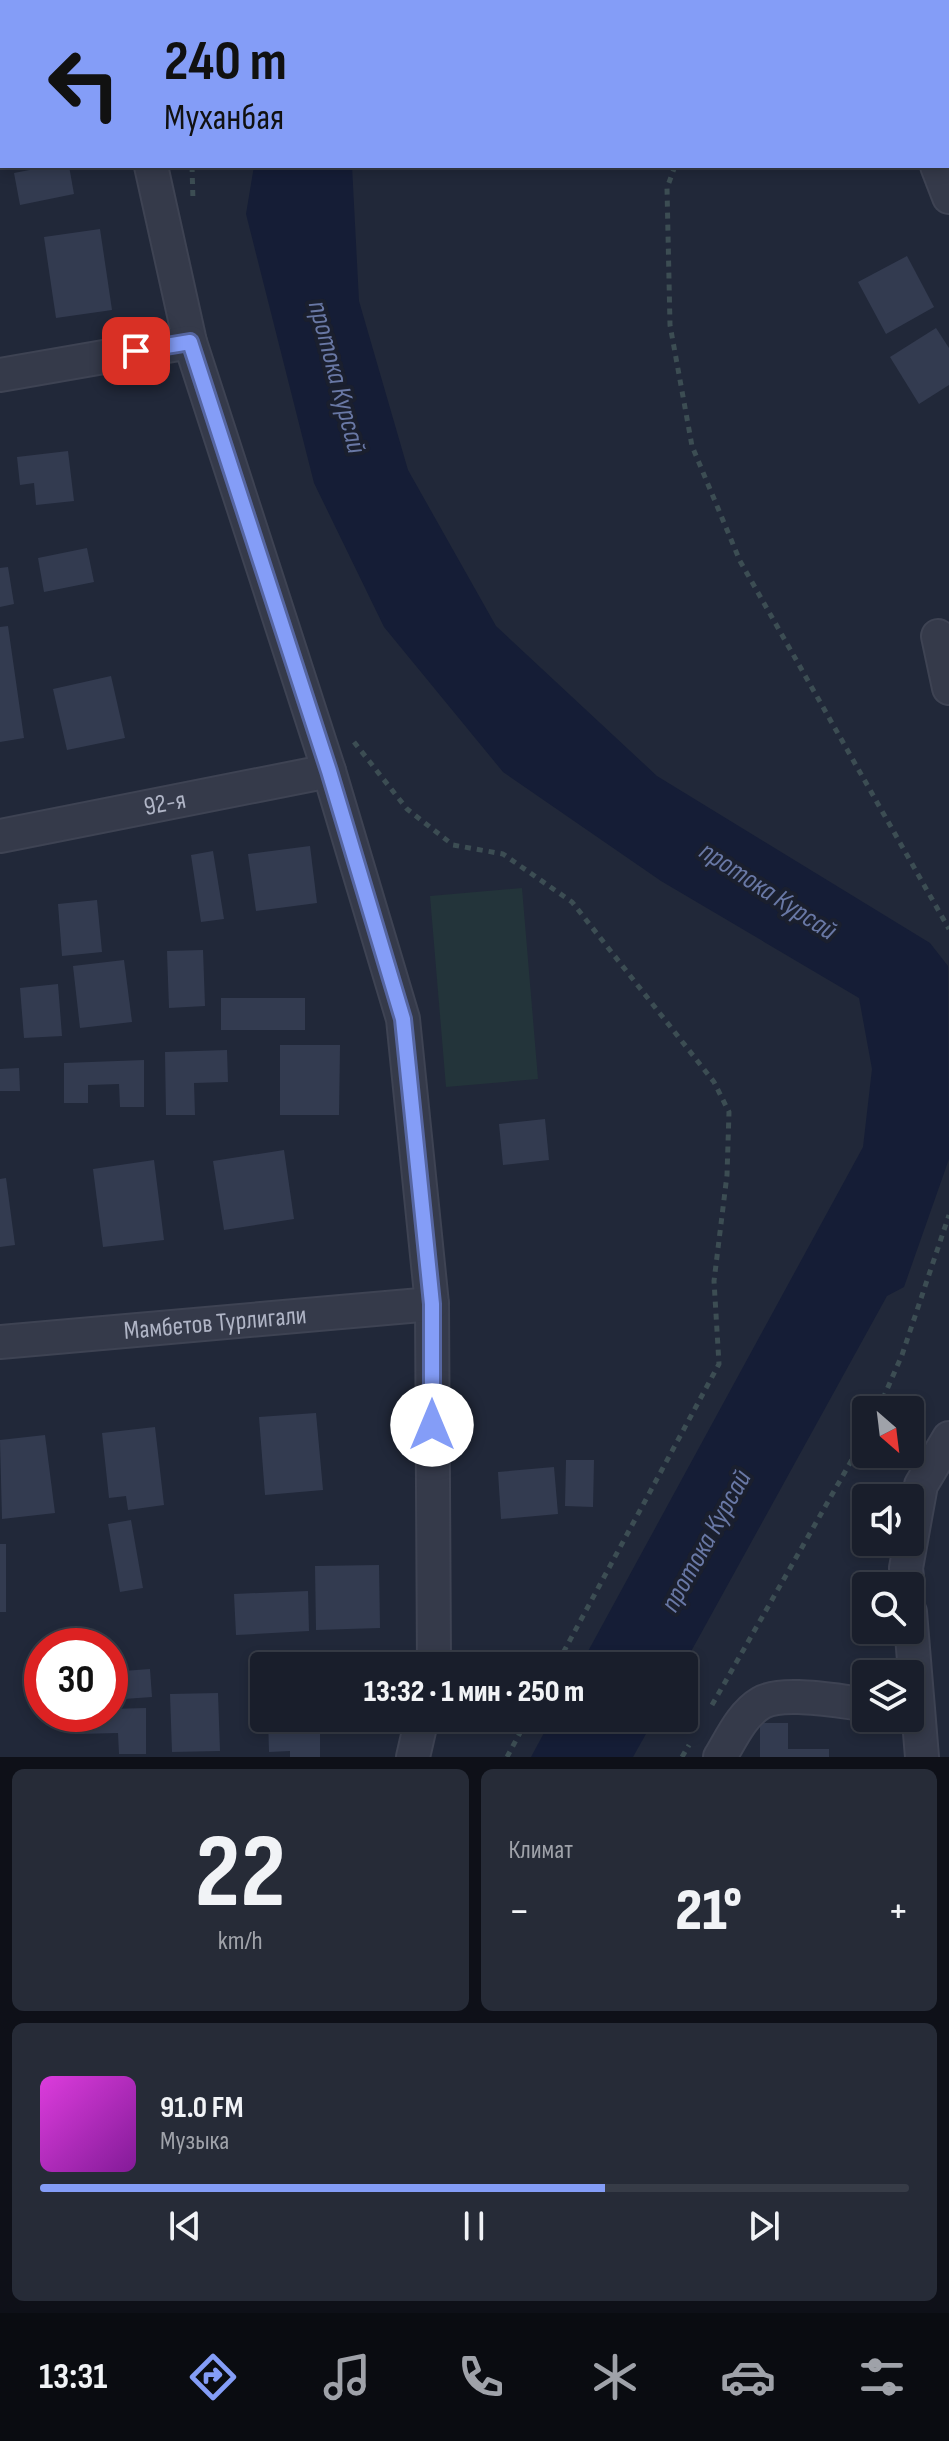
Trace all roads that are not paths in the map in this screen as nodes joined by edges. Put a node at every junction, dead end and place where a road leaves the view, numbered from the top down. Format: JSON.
{"nodes":[{"id":1,"x":151,"y":168,"type":"edge"},
{"id":2,"x":938,"y":168,"type":"edge"},
{"id":3,"x":949,"y":197,"type":"edge"},
{"id":4,"x":190,"y":342,"type":"junction"},
{"id":5,"x":0,"y":375,"type":"edge"},
{"id":6,"x":938,"y":636,"type":"dead end"},
{"id":7,"x":949,"y":688,"type":"edge"},
{"id":8,"x":329,"y":771,"type":"junction"},
{"id":9,"x":0,"y":836,"type":"edge"},
{"id":10,"x":432,"y":1304,"type":"junction"},
{"id":11,"x":0,"y":1342,"type":"edge"},
{"id":12,"x":949,"y":1438,"type":"edge"},
{"id":13,"x":906,"y":1572,"type":"edge"},
{"id":14,"x":434,"y":1652,"type":"edge"},
{"id":15,"x":852,"y":1703,"type":"edge"},
{"id":16,"x":419,"y":1732,"type":"edge"},
{"id":17,"x":413,"y":1757,"type":"edge"},
{"id":18,"x":720,"y":1757,"type":"edge"}],
"edges":[{"from":1,"to":4,"type":"street"},
{"from":2,"to":3,"type":"street"},
{"from":4,"to":5,"type":"street"},
{"from":4,"to":8,"type":"street"},
{"from":6,"to":7,"type":"street"},
{"from":8,"to":9,"type":"street","name":"92-я"},
{"from":8,"to":10,"type":"street"},
{"from":10,"to":11,"type":"street","name":"Мамбетов Турлигали"},
{"from":10,"to":14,"type":"street"},
{"from":12,"to":13,"type":"street"},
{"from":15,"to":18,"type":"street"},
{"from":16,"to":17,"type":"street"}]}
